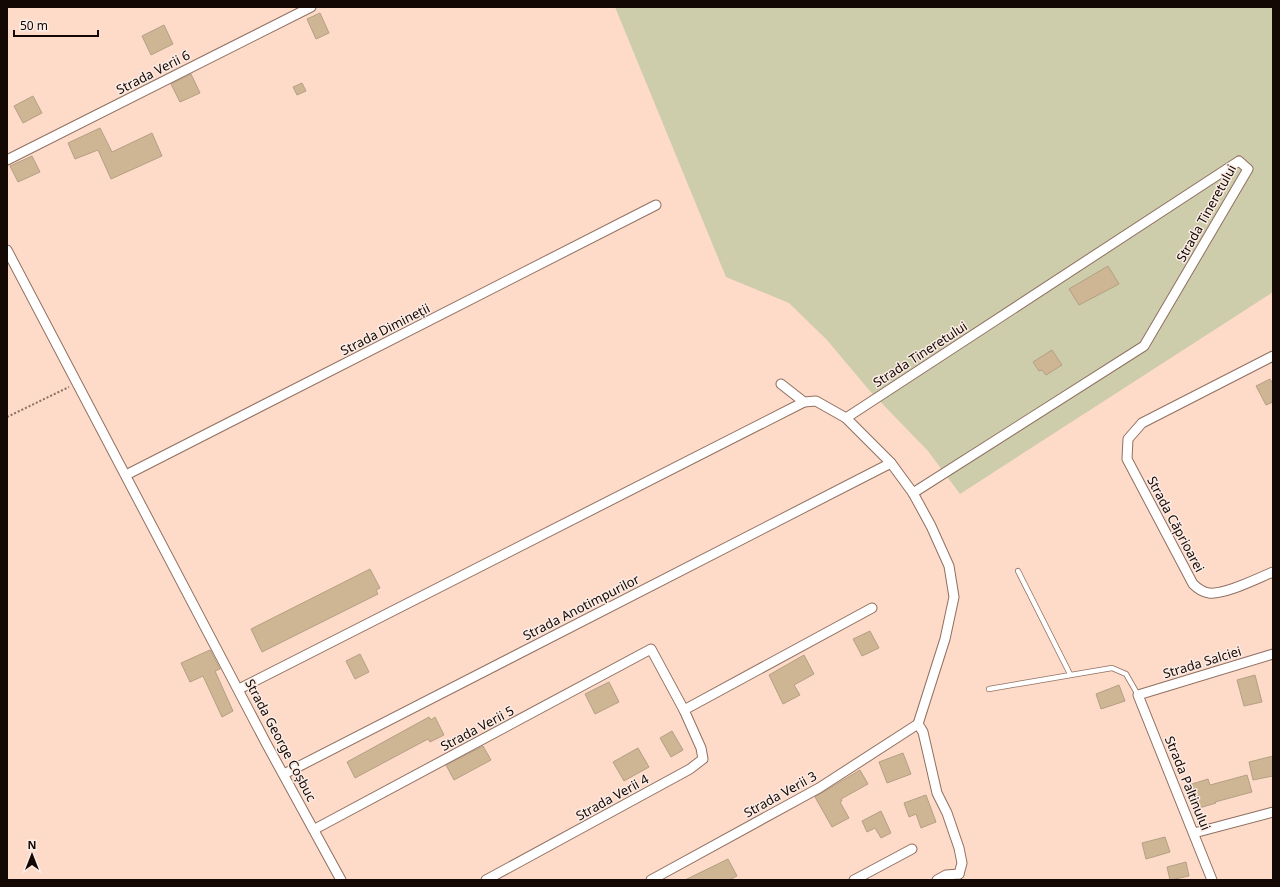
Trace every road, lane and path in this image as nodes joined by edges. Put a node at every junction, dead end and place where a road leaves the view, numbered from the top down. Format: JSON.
{"nodes":[{"id":1,"x":311,"y":7,"type":"edge"},
{"id":2,"x":7,"y":160,"type":"edge"},
{"id":3,"x":656,"y":205,"type":"dead end"},
{"id":4,"x":7,"y":250,"type":"edge"},
{"id":5,"x":1273,"y":356,"type":"edge"},
{"id":6,"x":77,"y":383,"type":"junction"},
{"id":7,"x":780,"y":384,"type":"dead end"},
{"id":8,"x":804,"y":402,"type":"junction"},
{"id":9,"x":7,"y":417,"type":"edge"},
{"id":10,"x":846,"y":418,"type":"junction"},
{"id":11,"x":891,"y":463,"type":"junction"},
{"id":12,"x":126,"y":475,"type":"junction"},
{"id":13,"x":913,"y":493,"type":"junction"},
{"id":14,"x":1018,"y":571,"type":"dead end"},
{"id":15,"x":1273,"y":572,"type":"edge"},
{"id":16,"x":872,"y":608,"type":"dead end"},
{"id":17,"x":651,"y":649,"type":"joint"},
{"id":18,"x":1273,"y":654,"type":"edge"},
{"id":19,"x":1070,"y":674,"type":"junction"},
{"id":20,"x":239,"y":689,"type":"junction"},
{"id":21,"x":989,"y":689,"type":"dead end"},
{"id":22,"x":1138,"y":695,"type":"junction"},
{"id":23,"x":684,"y":710,"type":"junction"},
{"id":24,"x":918,"y":724,"type":"junction"},
{"id":25,"x":284,"y":774,"type":"junction"},
{"id":26,"x":1273,"y":812,"type":"edge"},
{"id":27,"x":315,"y":829,"type":"junction"},
{"id":28,"x":1194,"y":833,"type":"junction"},
{"id":29,"x":912,"y":849,"type":"dead end"},
{"id":30,"x":959,"y":874,"type":"junction"},
{"id":31,"x":341,"y":880,"type":"edge"},
{"id":32,"x":486,"y":880,"type":"edge"},
{"id":33,"x":651,"y":880,"type":"edge"},
{"id":34,"x":855,"y":880,"type":"edge"},
{"id":35,"x":937,"y":880,"type":"edge"},
{"id":36,"x":968,"y":880,"type":"edge"},
{"id":37,"x":1212,"y":880,"type":"edge"}],
"edges":[{"from":1,"to":2,"type":"street","name":"Strada Verii 6"},
{"from":3,"to":12,"type":"street","name":"Strada Dimineții"},
{"from":4,"to":6,"type":"street","name":"Strada George Coșbuc"},
{"from":5,"to":15,"type":"street","name":"Strada Căprioarei"},
{"from":6,"to":9,"type":"path"},
{"from":6,"to":12,"type":"street","name":"Strada George Coșbuc"},
{"from":7,"to":8,"type":"street"},
{"from":8,"to":10,"type":"street"},
{"from":8,"to":20,"type":"street"},
{"from":10,"to":11,"type":"street"},
{"from":10,"to":13,"type":"street","name":"Strada Tineretului"},
{"from":11,"to":13,"type":"street"},
{"from":11,"to":25,"type":"street","name":"Strada Anotimpurilor"},
{"from":12,"to":20,"type":"street","name":"Strada George Coșbuc"},
{"from":13,"to":24,"type":"street"},
{"from":14,"to":19,"type":"lane"},
{"from":16,"to":23,"type":"street"},
{"from":17,"to":23,"type":"street","name":"Strada Verii 4"},
{"from":17,"to":27,"type":"street","name":"Strada Verii 5"},
{"from":18,"to":22,"type":"street","name":"Strada Salciei"},
{"from":19,"to":21,"type":"lane"},
{"from":19,"to":22,"type":"lane"},
{"from":20,"to":25,"type":"street","name":"Strada George Coșbuc"},
{"from":22,"to":28,"type":"street","name":"Strada Paltinului"},
{"from":23,"to":32,"type":"street","name":"Strada Verii 4"},
{"from":24,"to":30,"type":"street"},
{"from":24,"to":33,"type":"street","name":"Strada Verii 3"},
{"from":25,"to":27,"type":"street","name":"Strada George Coșbuc"},
{"from":26,"to":28,"type":"street"},
{"from":27,"to":31,"type":"street","name":"Strada George Coșbuc"},
{"from":28,"to":37,"type":"street","name":"Strada Paltinului"},
{"from":29,"to":34,"type":"street"},
{"from":30,"to":35,"type":"street"},
{"from":30,"to":36,"type":"street"}]}
